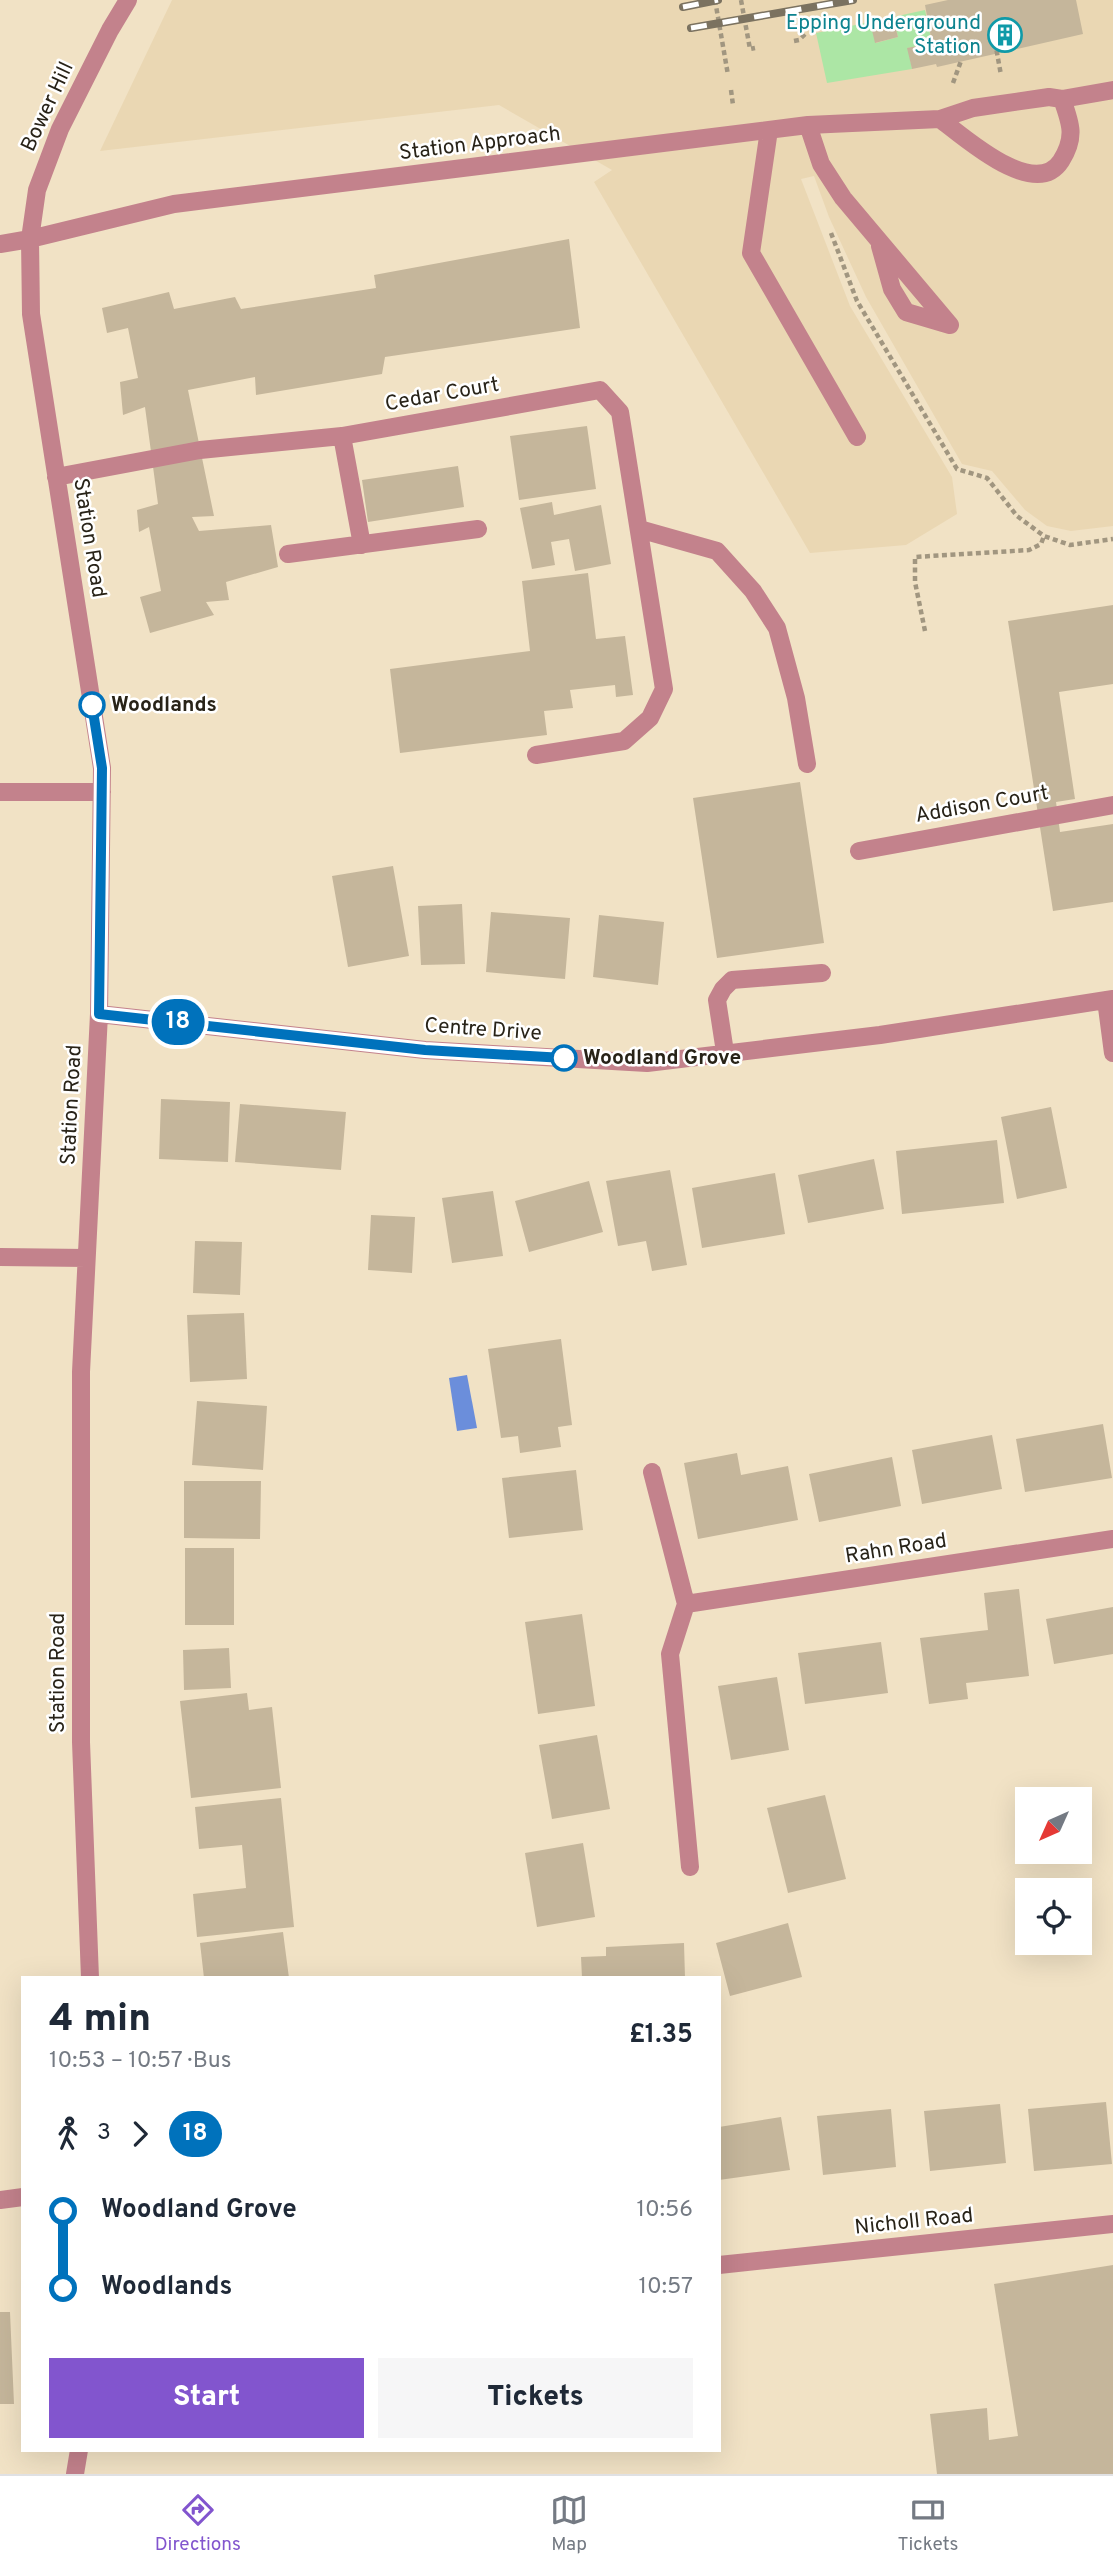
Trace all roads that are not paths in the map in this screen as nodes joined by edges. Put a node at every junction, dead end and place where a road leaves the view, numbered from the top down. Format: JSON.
{"nodes":[{"id":1,"x":128,"y":0,"type":"edge"},
{"id":2,"x":1113,"y":90,"type":"edge"},
{"id":3,"x":1062,"y":99,"type":"junction"},
{"id":4,"x":940,"y":119,"type":"junction"},
{"id":5,"x":808,"y":125,"type":"junction"},
{"id":6,"x":769,"y":131,"type":"junction"},
{"id":7,"x":30,"y":239,"type":"junction"},
{"id":8,"x":878,"y":239,"type":"junction"},
{"id":9,"x":0,"y":244,"type":"edge"},
{"id":10,"x":342,"y":436,"type":"junction"},
{"id":11,"x":857,"y":437,"type":"dead end"},
{"id":12,"x":56,"y":477,"type":"junction"},
{"id":13,"x":639,"y":528,"type":"junction"},
{"id":14,"x":478,"y":529,"type":"dead end"},
{"id":15,"x":362,"y":545,"type":"junction"},
{"id":16,"x":288,"y":554,"type":"dead end"},
{"id":17,"x":536,"y":755,"type":"dead end"},
{"id":18,"x":807,"y":764,"type":"dead end"},
{"id":19,"x":0,"y":792,"type":"edge"},
{"id":20,"x":102,"y":792,"type":"junction"},
{"id":21,"x":1113,"y":805,"type":"edge"},
{"id":22,"x":859,"y":851,"type":"dead end"},
{"id":23,"x":822,"y":973,"type":"dead end"},
{"id":24,"x":1109,"y":999,"type":"edge"},
{"id":25,"x":99,"y":1014,"type":"junction"},
{"id":26,"x":725,"y":1052,"type":"junction"},
{"id":27,"x":1113,"y":1053,"type":"edge"},
{"id":28,"x":0,"y":1257,"type":"edge"},
{"id":29,"x":86,"y":1258,"type":"junction"},
{"id":30,"x":652,"y":1472,"type":"dead end"},
{"id":31,"x":1113,"y":1539,"type":"edge"},
{"id":32,"x":686,"y":1604,"type":"junction"},
{"id":33,"x":690,"y":1867,"type":"dead end"},
{"id":34,"x":90,"y":1976,"type":"edge"},
{"id":35,"x":21,"y":2197,"type":"edge"},
{"id":36,"x":0,"y":2200,"type":"edge"},
{"id":37,"x":1113,"y":2224,"type":"edge"},
{"id":38,"x":721,"y":2265,"type":"edge"},
{"id":39,"x":79,"y":2452,"type":"edge"},
{"id":40,"x":75,"y":2474,"type":"edge"}],
"edges":[{"from":1,"to":7,"type":"street","name":"Bower Hill"},
{"from":2,"to":3,"type":"street","name":"Station Approach"},
{"from":3,"to":4,"type":"street","name":"Station Approach"},
{"from":3,"to":4,"type":"street"},
{"from":4,"to":5,"type":"street","name":"Station Approach"},
{"from":5,"to":6,"type":"street","name":"Station Approach"},
{"from":5,"to":8,"type":"street"},
{"from":6,"to":7,"type":"street","name":"Station Approach"},
{"from":6,"to":11,"type":"street"},
{"from":7,"to":9,"type":"street","name":"Station Approach"},
{"from":7,"to":12,"type":"street","name":"Station Road"},
{"from":8,"to":8,"type":"street"},
{"from":10,"to":12,"type":"street","name":"Cedar Court"},
{"from":10,"to":13,"type":"street","name":"Cedar Court"},
{"from":10,"to":15,"type":"street"},
{"from":12,"to":20,"type":"street","name":"Station Road"},
{"from":13,"to":17,"type":"street","name":"Cedar Court"},
{"from":13,"to":18,"type":"street"},
{"from":14,"to":15,"type":"street"},
{"from":15,"to":16,"type":"street"},
{"from":19,"to":20,"type":"street"},
{"from":20,"to":25,"type":"street","name":"Station Road"},
{"from":21,"to":22,"type":"street","name":"Addison Court"},
{"from":23,"to":26,"type":"street"},
{"from":24,"to":26,"type":"street","name":"Centre Drive"},
{"from":24,"to":27,"type":"street"},
{"from":25,"to":26,"type":"street","name":"Centre Drive"},
{"from":25,"to":29,"type":"street","name":"Station Road"},
{"from":28,"to":29,"type":"street"},
{"from":29,"to":34,"type":"street","name":"Station Road"},
{"from":30,"to":32,"type":"street"},
{"from":31,"to":32,"type":"street","name":"Rahn Road"},
{"from":32,"to":33,"type":"street"},
{"from":35,"to":36,"type":"street"},
{"from":37,"to":38,"type":"street","name":"Nicholl Road"},
{"from":39,"to":40,"type":"street"}]}
